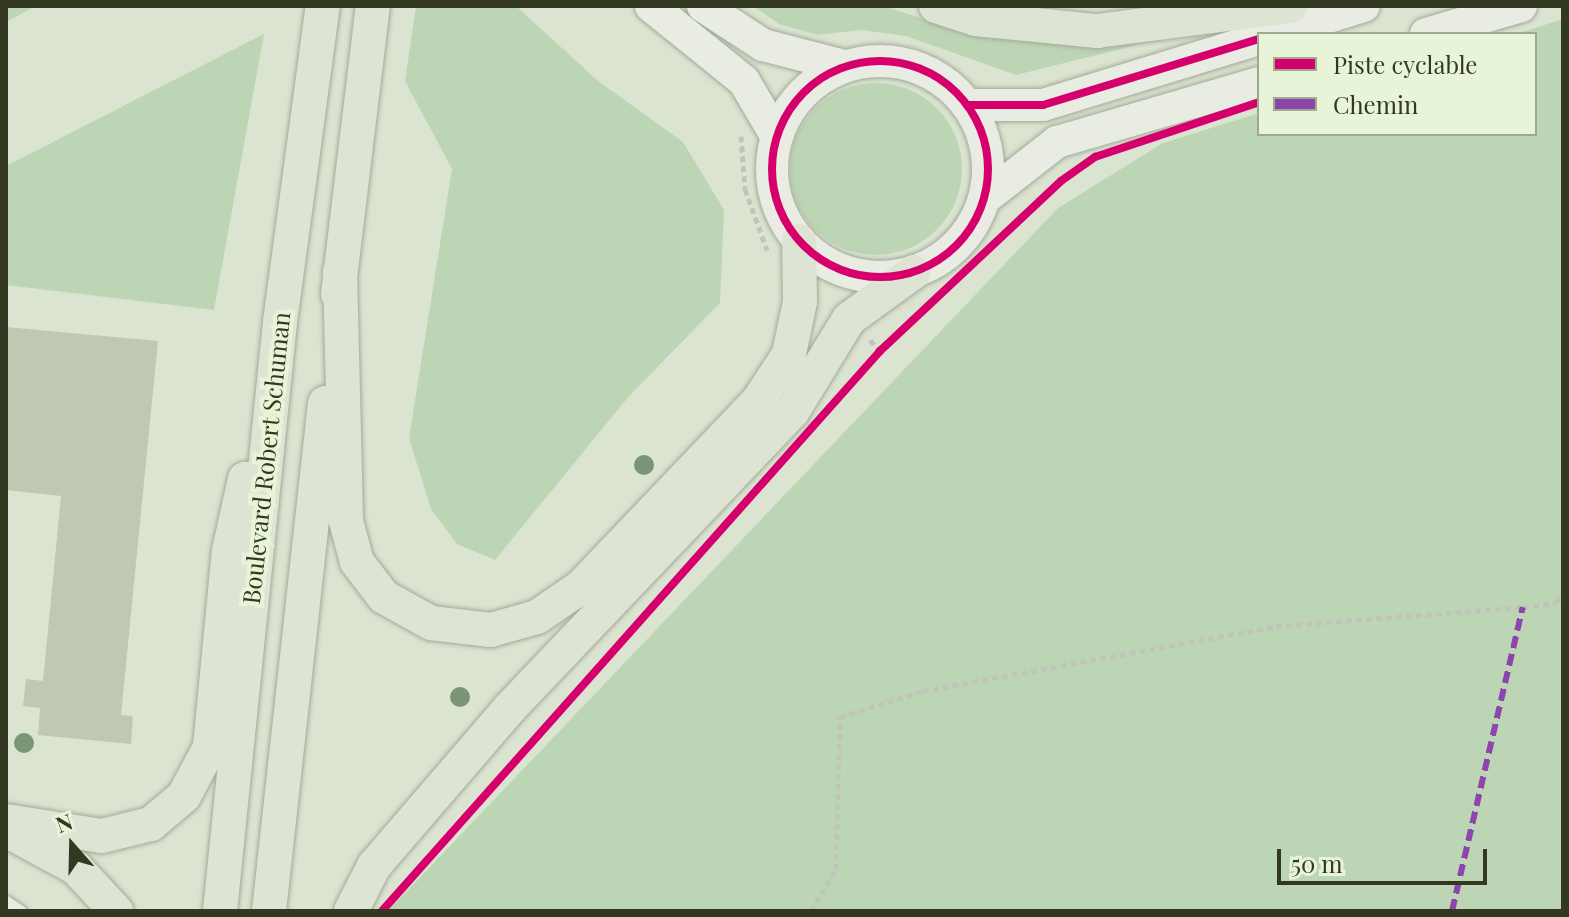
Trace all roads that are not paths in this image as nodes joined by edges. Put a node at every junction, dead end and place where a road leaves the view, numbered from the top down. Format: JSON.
{"nodes":[{"id":1,"x":323,"y":6,"type":"edge"},
{"id":2,"x":373,"y":6,"type":"edge"},
{"id":3,"x":651,"y":6,"type":"edge"},
{"id":4,"x":703,"y":6,"type":"edge"},
{"id":5,"x":936,"y":6,"type":"edge"},
{"id":6,"x":1290,"y":6,"type":"edge"},
{"id":7,"x":1364,"y":6,"type":"edge"},
{"id":8,"x":1521,"y":6,"type":"edge"},
{"id":9,"x":1280,"y":32,"type":"edge"},
{"id":10,"x":1433,"y":32,"type":"edge"},
{"id":11,"x":1257,"y":40,"type":"edge"},
{"id":12,"x":845,"y":66,"type":"junction"},
{"id":13,"x":1257,"y":84,"type":"edge"},
{"id":14,"x":967,"y":105,"type":"junction"},
{"id":15,"x":777,"y":137,"type":"junction"},
{"id":16,"x":984,"y":199,"type":"junction"},
{"id":17,"x":786,"y":251,"type":"junction"},
{"id":18,"x":340,"y":271,"type":"junction"},
{"id":19,"x":914,"y":272,"type":"junction"},
{"id":20,"x":280,"y":322,"type":"junction"},
{"id":21,"x":6,"y":821,"type":"edge"},
{"id":22,"x":6,"y":830,"type":"edge"},
{"id":23,"x":6,"y":901,"type":"edge"},
{"id":24,"x":21,"y":911,"type":"edge"},
{"id":25,"x":116,"y":911,"type":"edge"},
{"id":26,"x":220,"y":911,"type":"edge"},
{"id":27,"x":269,"y":911,"type":"edge"},
{"id":28,"x":351,"y":911,"type":"edge"}],
"edges":[{"from":1,"to":20,"type":"main road","name":"Boulevard Robert Schuman"},
{"from":2,"to":18,"type":"main road"},
{"from":3,"to":15,"type":"main road"},
{"from":4,"to":12,"type":"main road"},
{"from":5,"to":6,"type":"main road"},
{"from":7,"to":9,"type":"main road"},
{"from":8,"to":10,"type":"main road"},
{"from":11,"to":14,"type":"main road"},
{"from":12,"to":14,"type":"main road"},
{"from":12,"to":15,"type":"main road"},
{"from":13,"to":16,"type":"main road"},
{"from":14,"to":16,"type":"main road"},
{"from":15,"to":17,"type":"main road"},
{"from":16,"to":19,"type":"main road"},
{"from":17,"to":18,"type":"main road"},
{"from":17,"to":19,"type":"main road"},
{"from":18,"to":27,"type":"main road"},
{"from":19,"to":28,"type":"main road"},
{"from":20,"to":21,"type":"main road"},
{"from":20,"to":26,"type":"main road","name":"Boulevard Robert Schuman"},
{"from":22,"to":25,"type":"main road"},
{"from":23,"to":24,"type":"lane"}]}
